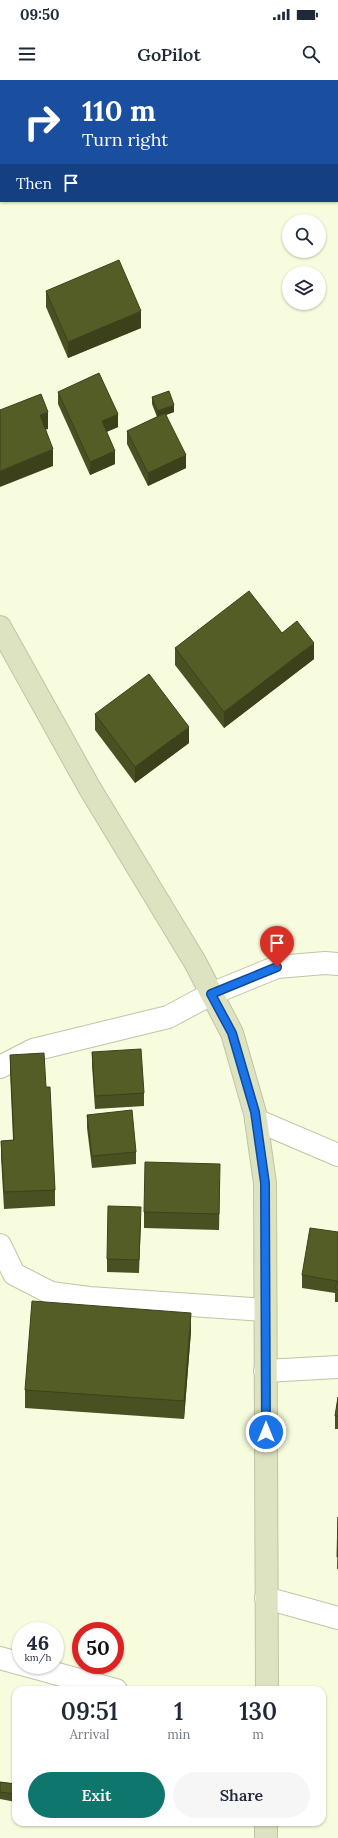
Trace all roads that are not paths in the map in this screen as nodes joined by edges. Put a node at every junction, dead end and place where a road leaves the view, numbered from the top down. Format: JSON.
{"nodes":[{"id":1,"x":0,"y":627,"type":"edge"},
{"id":2,"x":338,"y":964,"type":"edge"},
{"id":3,"x":211,"y":994,"type":"junction"},
{"id":4,"x":0,"y":1067,"type":"edge"},
{"id":5,"x":256,"y":1120,"type":"junction"},
{"id":6,"x":338,"y":1155,"type":"edge"},
{"id":7,"x":0,"y":1245,"type":"edge"},
{"id":8,"x":265,"y":1310,"type":"junction"},
{"id":9,"x":338,"y":1367,"type":"edge"},
{"id":10,"x":265,"y":1371,"type":"junction"},
{"id":11,"x":266,"y":1598,"type":"junction"},
{"id":12,"x":338,"y":1618,"type":"edge"},
{"id":13,"x":0,"y":1658,"type":"edge"},
{"id":14,"x":12,"y":1661,"type":"edge"},
{"id":15,"x":58,"y":1674,"type":"edge"},
{"id":16,"x":101,"y":1686,"type":"edge"},
{"id":17,"x":267,"y":1686,"type":"edge"},
{"id":18,"x":266,"y":1826,"type":"edge"},
{"id":19,"x":266,"y":1838,"type":"edge"}],
"edges":[{"from":1,"to":3,"type":"main road"},
{"from":2,"to":3,"type":"street"},
{"from":3,"to":4,"type":"street"},
{"from":3,"to":5,"type":"main road"},
{"from":5,"to":6,"type":"street"},
{"from":5,"to":8,"type":"main road"},
{"from":7,"to":8,"type":"street"},
{"from":8,"to":10,"type":"main road"},
{"from":9,"to":10,"type":"street"},
{"from":10,"to":11,"type":"main road"},
{"from":11,"to":12,"type":"street"},
{"from":11,"to":17,"type":"main road"},
{"from":13,"to":14,"type":"street"},
{"from":15,"to":16,"type":"street"},
{"from":18,"to":19,"type":"main road"}]}
